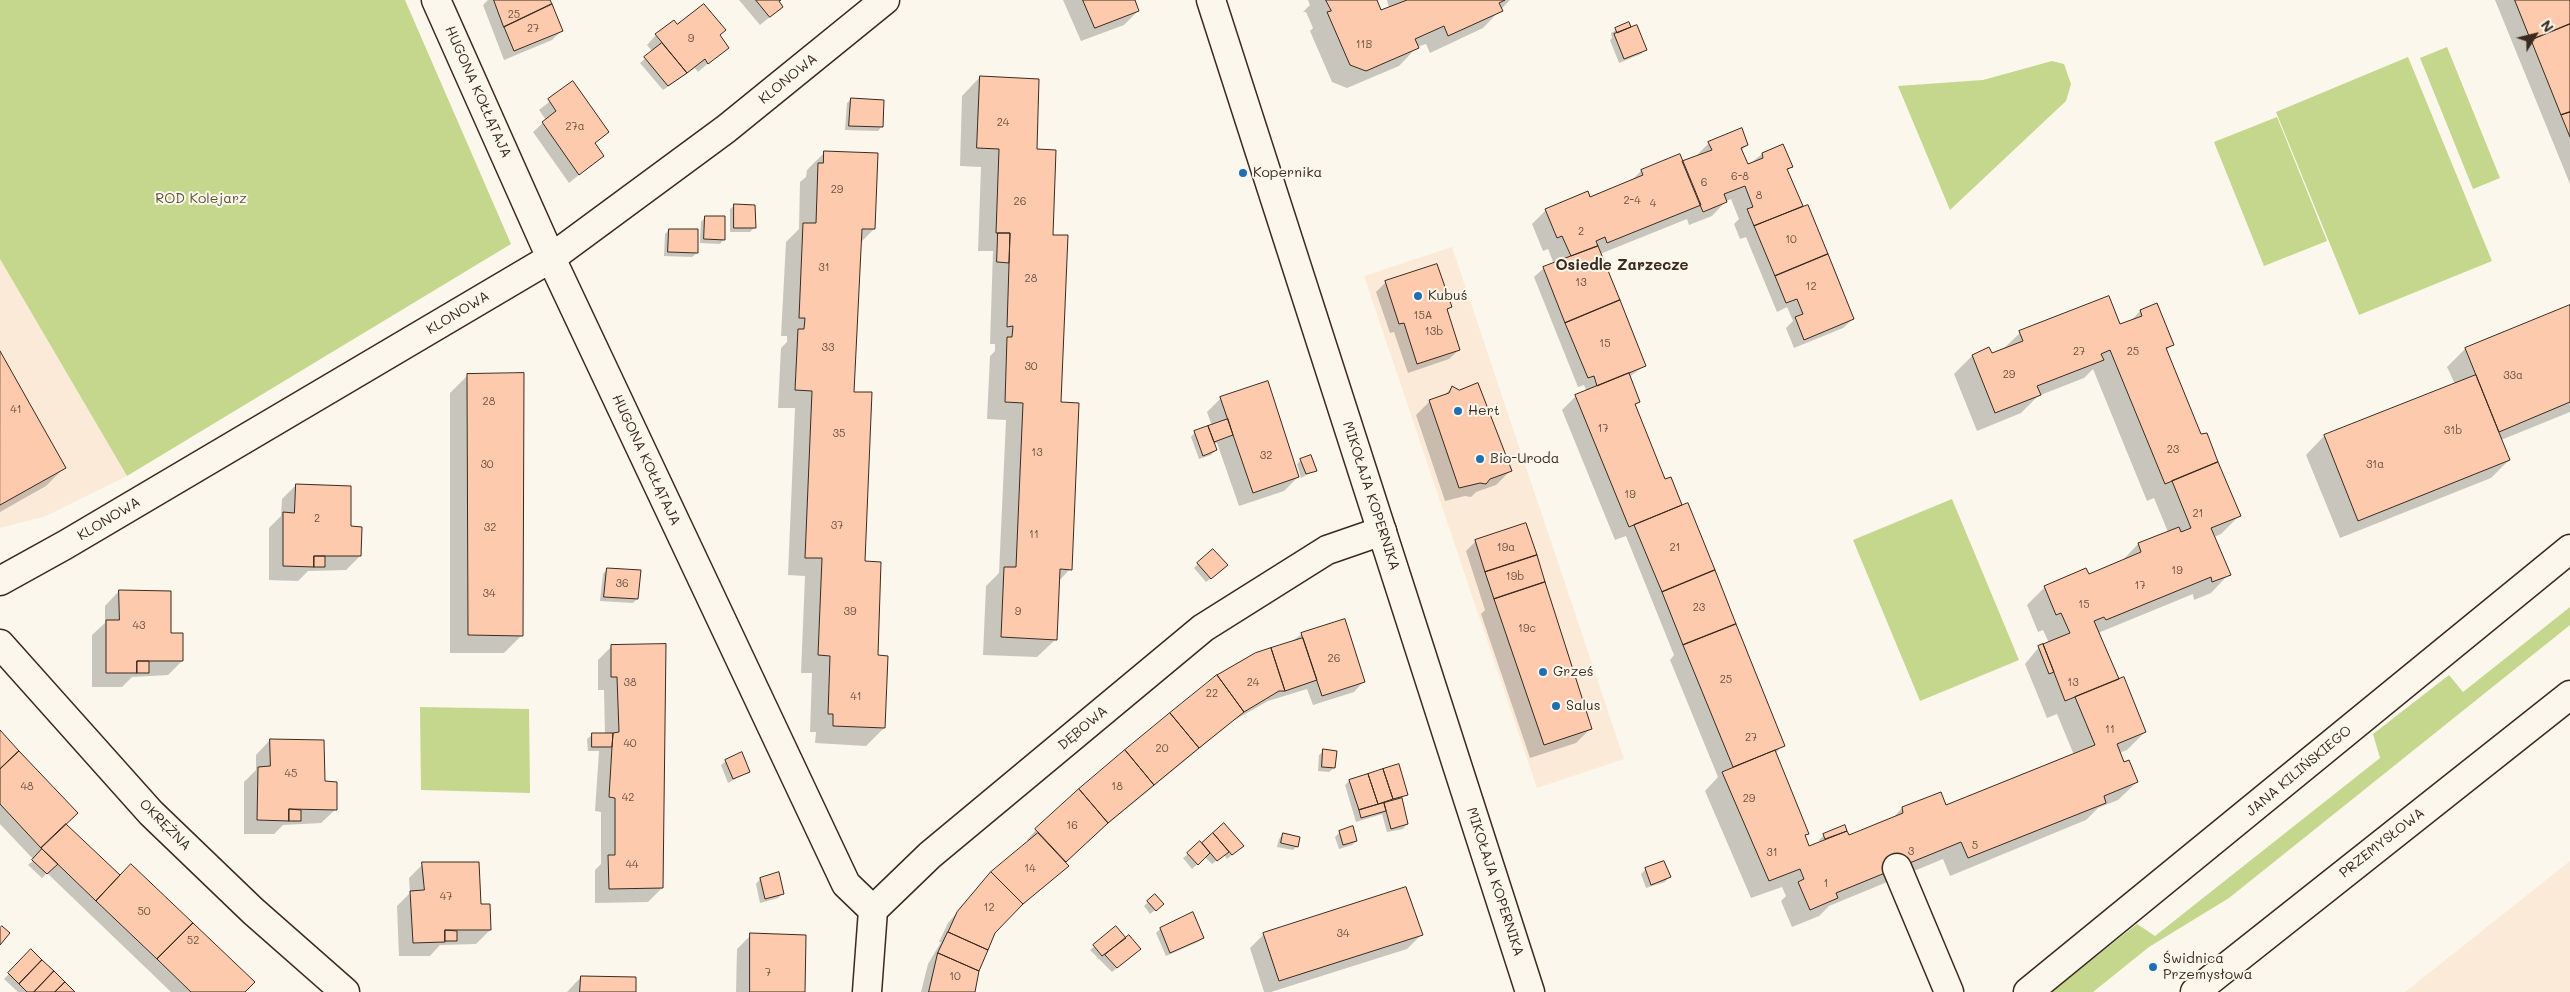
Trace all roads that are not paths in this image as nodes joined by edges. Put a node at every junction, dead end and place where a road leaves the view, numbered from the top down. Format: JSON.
{"nodes":[{"id":1,"x":436,"y":0,"type":"edge"},
{"id":2,"x":885,"y":0,"type":"edge"},
{"id":3,"x":1211,"y":0,"type":"edge"},
{"id":4,"x":551,"y":258,"type":"junction"},
{"id":5,"x":1382,"y":531,"type":"junction"},
{"id":6,"x":2570,"y":549,"type":"edge"},
{"id":7,"x":0,"y":581,"type":"edge"},
{"id":8,"x":0,"y":644,"type":"edge"},
{"id":9,"x":2570,"y":695,"type":"edge"},
{"id":10,"x":1897,"y":868,"type":"dead end"},
{"id":11,"x":873,"y":910,"type":"junction"},
{"id":12,"x":345,"y":992,"type":"edge"},
{"id":13,"x":867,"y":992,"type":"edge"},
{"id":14,"x":1530,"y":992,"type":"edge"},
{"id":15,"x":1949,"y":992,"type":"edge"},
{"id":16,"x":2028,"y":992,"type":"edge"},
{"id":17,"x":2195,"y":992,"type":"edge"}],
"edges":[{"from":1,"to":4,"type":"street","name":"HUGONA KOŁŁĄTAJA"},
{"from":2,"to":4,"type":"street","name":"KLONOWA"},
{"from":3,"to":5,"type":"street","name":"MIKOŁAJA KOPERNIKA"},
{"from":4,"to":7,"type":"street","name":"KLONOWA"},
{"from":4,"to":11,"type":"street","name":"HUGONA KOŁŁĄTAJA"},
{"from":5,"to":11,"type":"street","name":"DĘBOWA"},
{"from":5,"to":14,"type":"street","name":"MIKOŁAJA KOPERNIKA"},
{"from":6,"to":16,"type":"street","name":"JANA KILIŃSKIEGO"},
{"from":8,"to":12,"type":"street","name":"OKRĘŻNA"},
{"from":9,"to":17,"type":"street","name":"PRZEMYSŁOWA"},
{"from":10,"to":15,"type":"street"},
{"from":11,"to":13,"type":"street"}]}
